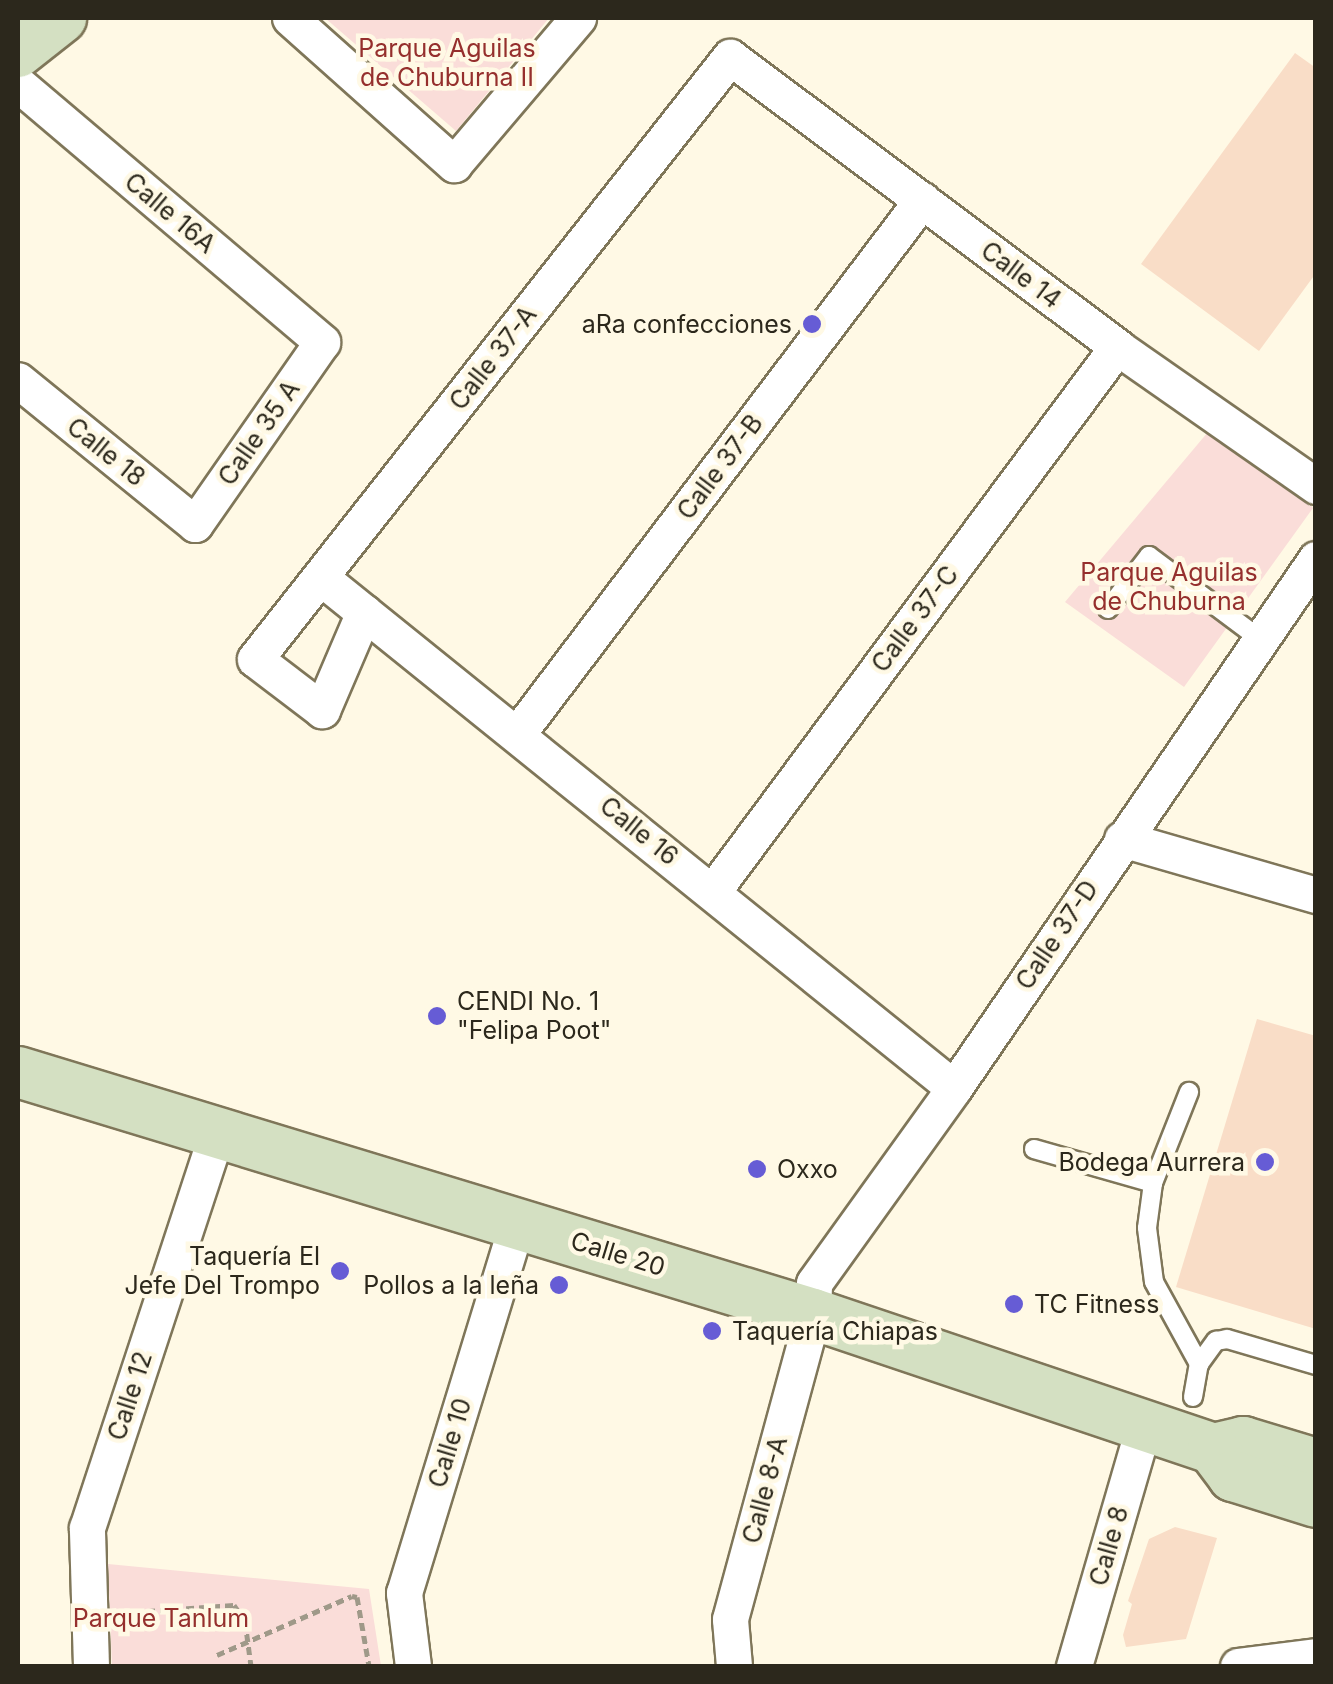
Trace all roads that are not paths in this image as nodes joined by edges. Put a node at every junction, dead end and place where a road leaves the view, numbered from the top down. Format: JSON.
{"nodes":[{"id":1,"x":61,"y":18,"type":"edge"},
{"id":2,"x":290,"y":18,"type":"edge"},
{"id":3,"x":578,"y":18,"type":"edge"},
{"id":4,"x":18,"y":52,"type":"edge"},
{"id":5,"x":730,"y":57,"type":"joint"},
{"id":6,"x":18,"y":84,"type":"edge"},
{"id":7,"x":922,"y":200,"type":"junction"},
{"id":8,"x":322,"y":342,"type":"joint"},
{"id":9,"x":1117,"y":347,"type":"junction"},
{"id":10,"x":18,"y":380,"type":"edge"},
{"id":11,"x":1316,"y":486,"type":"edge"},
{"id":12,"x":196,"y":524,"type":"joint"},
{"id":13,"x":1316,"y":559,"type":"edge"},
{"id":14,"x":320,"y":577,"type":"junction"},
{"id":15,"x":1108,"y":608,"type":"dead end"},
{"id":16,"x":364,"y":612,"type":"junction"},
{"id":17,"x":1260,"y":639,"type":"junction"},
{"id":18,"x":518,"y":733,"type":"junction"},
{"id":19,"x":1122,"y":839,"type":"junction"},
{"id":20,"x":713,"y":891,"type":"junction"},
{"id":21,"x":1316,"y":895,"type":"edge"},
{"id":22,"x":18,"y":1072,"type":"edge"},
{"id":23,"x":954,"y":1088,"type":"junction"},
{"id":24,"x":1190,"y":1092,"type":"dead end"},
{"id":25,"x":217,"y":1132,"type":"junction"},
{"id":26,"x":1034,"y":1148,"type":"dead end"},
{"id":27,"x":1153,"y":1183,"type":"junction"},
{"id":28,"x":517,"y":1222,"type":"junction"},
{"id":29,"x":813,"y":1314,"type":"junction"},
{"id":30,"x":1199,"y":1364,"type":"junction"},
{"id":31,"x":1316,"y":1365,"type":"edge"},
{"id":32,"x":1193,"y":1397,"type":"dead end"},
{"id":33,"x":1144,"y":1425,"type":"junction"},
{"id":34,"x":1214,"y":1449,"type":"junction"},
{"id":35,"x":1316,"y":1464,"type":"edge"},
{"id":36,"x":1316,"y":1502,"type":"edge"},
{"id":37,"x":1316,"y":1656,"type":"edge"},
{"id":38,"x":91,"y":1666,"type":"edge"},
{"id":39,"x":413,"y":1666,"type":"edge"},
{"id":40,"x":734,"y":1666,"type":"edge"},
{"id":41,"x":1074,"y":1666,"type":"edge"},
{"id":42,"x":1238,"y":1666,"type":"edge"}],
"edges":[{"from":1,"to":4,"type":"street"},
{"from":2,"to":3,"type":"street"},
{"from":5,"to":7,"type":"street","name":"Calle 14"},
{"from":5,"to":14,"type":"street","name":"Calle 37-A"},
{"from":6,"to":8,"type":"street","name":"Calle 16A"},
{"from":7,"to":9,"type":"street","name":"Calle 14"},
{"from":7,"to":18,"type":"street","name":"Calle 37-B"},
{"from":8,"to":12,"type":"street","name":"Calle 35 A"},
{"from":9,"to":11,"type":"street","name":"Calle 14"},
{"from":9,"to":20,"type":"street","name":"Calle 37-C"},
{"from":10,"to":12,"type":"street","name":"Calle 18"},
{"from":13,"to":17,"type":"street","name":"Calle 37-D"},
{"from":14,"to":16,"type":"street","name":"Calle 16"},
{"from":14,"to":16,"type":"street","name":"Calle 37-A"},
{"from":15,"to":17,"type":"lane"},
{"from":16,"to":18,"type":"street","name":"Calle 16"},
{"from":17,"to":19,"type":"street","name":"Calle 37-D"},
{"from":18,"to":20,"type":"street","name":"Calle 16"},
{"from":19,"to":21,"type":"street"},
{"from":19,"to":23,"type":"street","name":"Calle 37-D"},
{"from":20,"to":23,"type":"street","name":"Calle 16"},
{"from":22,"to":25,"type":"street","name":"Calle 20"},
{"from":23,"to":29,"type":"street","name":"Calle 37-D"},
{"from":24,"to":27,"type":"lane"},
{"from":25,"to":28,"type":"street","name":"Calle 20"},
{"from":25,"to":38,"type":"street","name":"Calle 12"},
{"from":26,"to":27,"type":"lane"},
{"from":27,"to":30,"type":"lane"},
{"from":28,"to":29,"type":"street","name":"Calle 20"},
{"from":28,"to":39,"type":"street","name":"Calle 10"},
{"from":29,"to":33,"type":"street","name":"Calle 20"},
{"from":29,"to":40,"type":"street","name":"Calle 8-A"},
{"from":30,"to":31,"type":"lane"},
{"from":30,"to":32,"type":"lane"},
{"from":33,"to":34,"type":"street","name":"Calle 20"},
{"from":33,"to":41,"type":"street","name":"Calle 8"},
{"from":34,"to":35,"type":"street","name":"Calle 20"},
{"from":34,"to":36,"type":"street","name":"Calle 20"},
{"from":37,"to":42,"type":"street"}]}
